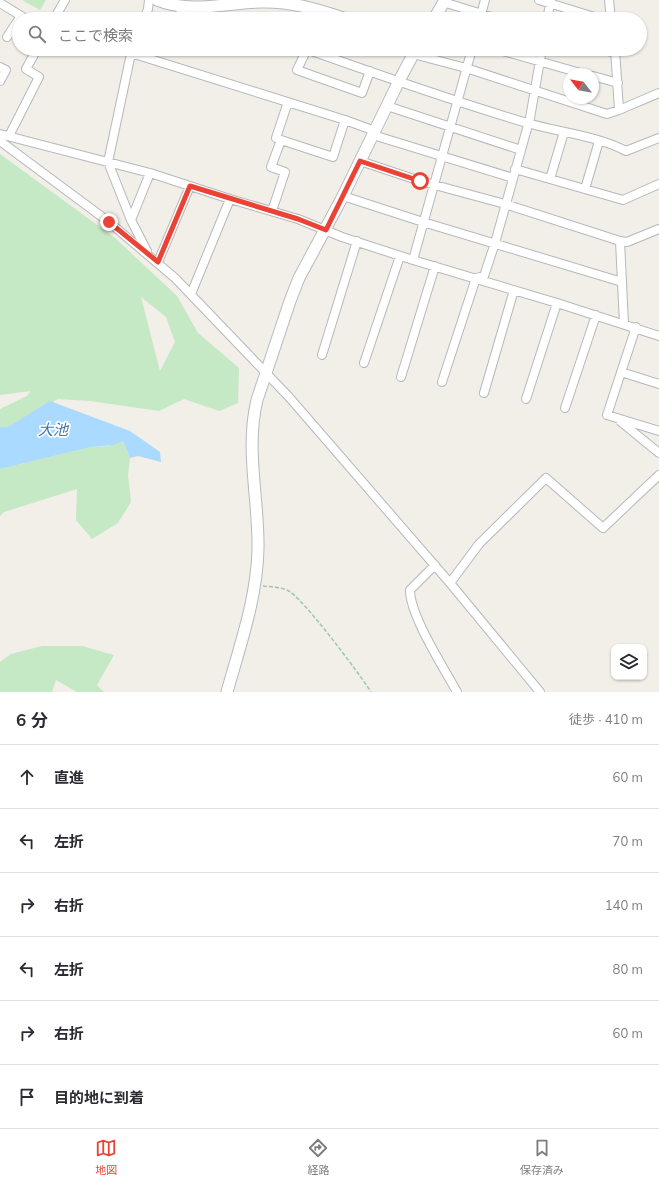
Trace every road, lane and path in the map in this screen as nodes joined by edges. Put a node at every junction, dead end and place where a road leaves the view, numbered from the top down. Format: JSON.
{"nodes":[{"id":1,"x":65,"y":0,"type":"edge"},
{"id":2,"x":149,"y":0,"type":"edge"},
{"id":3,"x":157,"y":0,"type":"edge"},
{"id":4,"x":485,"y":0,"type":"edge"},
{"id":5,"x":539,"y":0,"type":"edge"},
{"id":6,"x":609,"y":0,"type":"edge"},
{"id":7,"x":444,"y":1,"type":"edge"},
{"id":8,"x":551,"y":2,"type":"edge"},
{"id":9,"x":0,"y":3,"type":"edge"},
{"id":10,"x":181,"y":6,"type":"junction"},
{"id":11,"x":15,"y":12,"type":"edge"},
{"id":12,"x":58,"y":12,"type":"edge"},
{"id":13,"x":147,"y":12,"type":"edge"},
{"id":14,"x":181,"y":12,"type":"edge"},
{"id":15,"x":326,"y":12,"type":"edge"},
{"id":16,"x":438,"y":12,"type":"edge"},
{"id":17,"x":471,"y":12,"type":"edge"},
{"id":18,"x":482,"y":12,"type":"edge"},
{"id":19,"x":549,"y":12,"type":"edge"},
{"id":20,"x":580,"y":12,"type":"edge"},
{"id":21,"x":610,"y":12,"type":"edge"},
{"id":22,"x":12,"y":31,"type":"edge"},
{"id":23,"x":7,"y":37,"type":"dead end"},
{"id":24,"x":33,"y":56,"type":"edge"},
{"id":25,"x":131,"y":56,"type":"edge"},
{"id":26,"x":147,"y":56,"type":"edge"},
{"id":27,"x":303,"y":56,"type":"edge"},
{"id":28,"x":326,"y":56,"type":"edge"},
{"id":29,"x":412,"y":56,"type":"edge"},
{"id":30,"x":427,"y":56,"type":"edge"},
{"id":31,"x":470,"y":56,"type":"edge"},
{"id":32,"x":519,"y":56,"type":"edge"},
{"id":33,"x":540,"y":56,"type":"edge"},
{"id":34,"x":615,"y":56,"type":"edge"},
{"id":35,"x":539,"y":62,"type":"junction"},
{"id":36,"x":0,"y":67,"type":"edge"},
{"id":37,"x":466,"y":68,"type":"junction"},
{"id":38,"x":563,"y":68,"type":"edge"},
{"id":39,"x":370,"y":71,"type":"junction"},
{"id":40,"x":599,"y":78,"type":"edge"},
{"id":41,"x":0,"y":81,"type":"edge"},
{"id":42,"x":398,"y":81,"type":"junction"},
{"id":43,"x":618,"y":83,"type":"junction"},
{"id":44,"x":534,"y":91,"type":"junction"},
{"id":45,"x":659,"y":93,"type":"edge"},
{"id":46,"x":457,"y":100,"type":"junction"},
{"id":47,"x":288,"y":102,"type":"junction"},
{"id":48,"x":387,"y":106,"type":"junction"},
{"id":49,"x":620,"y":110,"type":"junction"},
{"id":50,"x":345,"y":120,"type":"junction"},
{"id":51,"x":528,"y":123,"type":"junction"},
{"id":52,"x":450,"y":127,"type":"junction"},
{"id":53,"x":564,"y":132,"type":"junction"},
{"id":54,"x":374,"y":133,"type":"junction"},
{"id":55,"x":0,"y":134,"type":"edge"},
{"id":56,"x":10,"y":136,"type":"junction"},
{"id":57,"x":659,"y":138,"type":"edge"},
{"id":58,"x":281,"y":140,"type":"junction"},
{"id":59,"x":0,"y":141,"type":"edge"},
{"id":60,"x":599,"y":141,"type":"junction"},
{"id":61,"x":521,"y":150,"type":"junction"},
{"id":62,"x":442,"y":156,"type":"junction"},
{"id":63,"x":360,"y":161,"type":"junction"},
{"id":64,"x":108,"y":162,"type":"junction"},
{"id":65,"x":515,"y":169,"type":"junction"},
{"id":66,"x":150,"y":173,"type":"junction"},
{"id":67,"x":513,"y":178,"type":"junction"},
{"id":68,"x":550,"y":179,"type":"junction"},
{"id":69,"x":434,"y":184,"type":"junction"},
{"id":70,"x":659,"y":184,"type":"edge"},
{"id":71,"x":190,"y":186,"type":"junction"},
{"id":72,"x":586,"y":189,"type":"junction"},
{"id":73,"x":343,"y":196,"type":"junction"},
{"id":74,"x":230,"y":199,"type":"junction"},
{"id":75,"x":505,"y":204,"type":"junction"},
{"id":76,"x":272,"y":211,"type":"junction"},
{"id":77,"x":132,"y":220,"type":"junction"},
{"id":78,"x":423,"y":222,"type":"junction"},
{"id":79,"x":659,"y":229,"type":"edge"},
{"id":80,"x":326,"y":230,"type":"junction"},
{"id":81,"x":357,"y":241,"type":"junction"},
{"id":82,"x":620,"y":241,"type":"junction"},
{"id":83,"x":495,"y":243,"type":"junction"},
{"id":84,"x":148,"y":254,"type":"junction"},
{"id":85,"x":400,"y":256,"type":"junction"},
{"id":86,"x":412,"y":260,"type":"junction"},
{"id":87,"x":158,"y":262,"type":"junction"},
{"id":88,"x":435,"y":266,"type":"junction"},
{"id":89,"x":476,"y":278,"type":"junction"},
{"id":90,"x":622,"y":282,"type":"junction"},
{"id":91,"x":514,"y":290,"type":"junction"},
{"id":92,"x":191,"y":294,"type":"junction"},
{"id":93,"x":556,"y":303,"type":"junction"},
{"id":94,"x":596,"y":315,"type":"junction"},
{"id":95,"x":624,"y":324,"type":"junction"},
{"id":96,"x":636,"y":327,"type":"junction"},
{"id":97,"x":659,"y":336,"type":"edge"},
{"id":98,"x":322,"y":355,"type":"dead end"},
{"id":99,"x":364,"y":363,"type":"dead end"},
{"id":100,"x":265,"y":372,"type":"junction"},
{"id":101,"x":621,"y":372,"type":"junction"},
{"id":102,"x":402,"y":377,"type":"dead end"},
{"id":103,"x":442,"y":382,"type":"dead end"},
{"id":104,"x":659,"y":384,"type":"edge"},
{"id":105,"x":484,"y":393,"type":"dead end"},
{"id":106,"x":526,"y":400,"type":"dead end"},
{"id":107,"x":565,"y":408,"type":"dead end"},
{"id":108,"x":616,"y":418,"type":"junction"},
{"id":109,"x":659,"y":431,"type":"edge"},
{"id":110,"x":659,"y":453,"type":"edge"},
{"id":111,"x":659,"y":475,"type":"edge"},
{"id":112,"x":435,"y":565,"type":"junction"},
{"id":113,"x":450,"y":583,"type":"junction"},
{"id":114,"x":255,"y":585,"type":"junction"},
{"id":115,"x":227,"y":692,"type":"edge"},
{"id":116,"x":371,"y":692,"type":"edge"},
{"id":117,"x":457,"y":692,"type":"edge"},
{"id":118,"x":540,"y":692,"type":"edge"}],
"edges":[{"from":1,"to":12,"type":"street"},
{"from":2,"to":13,"type":"street"},
{"from":3,"to":10,"type":"street"},
{"from":4,"to":18,"type":"street"},
{"from":5,"to":8,"type":"street"},
{"from":6,"to":21,"type":"street"},
{"from":7,"to":16,"type":"street"},
{"from":7,"to":17,"type":"street"},
{"from":8,"to":19,"type":"street"},
{"from":8,"to":20,"type":"street"},
{"from":9,"to":11,"type":"street"},
{"from":10,"to":14,"type":"street"},
{"from":10,"to":15,"type":"street"},
{"from":22,"to":23,"type":"street"},
{"from":24,"to":56,"type":"street"},
{"from":25,"to":64,"type":"street"},
{"from":26,"to":47,"type":"street"},
{"from":27,"to":39,"type":"street"},
{"from":28,"to":39,"type":"street"},
{"from":29,"to":42,"type":"street"},
{"from":30,"to":37,"type":"street"},
{"from":31,"to":37,"type":"street"},
{"from":32,"to":35,"type":"street"},
{"from":33,"to":35,"type":"street"},
{"from":34,"to":43,"type":"street"},
{"from":35,"to":38,"type":"street"},
{"from":35,"to":44,"type":"street"},
{"from":36,"to":41,"type":"street"},
{"from":37,"to":44,"type":"street"},
{"from":37,"to":46,"type":"street"},
{"from":39,"to":42,"type":"street"},
{"from":40,"to":43,"type":"street"},
{"from":42,"to":46,"type":"street"},
{"from":42,"to":48,"type":"street"},
{"from":43,"to":49,"type":"street"},
{"from":44,"to":49,"type":"street"},
{"from":44,"to":51,"type":"street"},
{"from":45,"to":49,"type":"street"},
{"from":46,"to":51,"type":"street"},
{"from":46,"to":52,"type":"street"},
{"from":47,"to":50,"type":"street"},
{"from":47,"to":58,"type":"street"},
{"from":48,"to":52,"type":"street"},
{"from":48,"to":54,"type":"street"},
{"from":50,"to":54,"type":"street"},
{"from":50,"to":58,"type":"street"},
{"from":51,"to":53,"type":"street"},
{"from":51,"to":61,"type":"street"},
{"from":52,"to":61,"type":"street"},
{"from":52,"to":62,"type":"street"},
{"from":53,"to":60,"type":"street"},
{"from":53,"to":68,"type":"street"},
{"from":54,"to":62,"type":"street"},
{"from":54,"to":63,"type":"street"},
{"from":55,"to":56,"type":"street"},
{"from":56,"to":64,"type":"street"},
{"from":57,"to":60,"type":"street"},
{"from":58,"to":76,"type":"street"},
{"from":59,"to":84,"type":"street"},
{"from":60,"to":72,"type":"street"},
{"from":61,"to":65,"type":"street"},
{"from":62,"to":67,"type":"street"},
{"from":62,"to":69,"type":"street"},
{"from":63,"to":69,"type":"street"},
{"from":63,"to":73,"type":"street"},
{"from":64,"to":66,"type":"street"},
{"from":64,"to":77,"type":"street"},
{"from":65,"to":67,"type":"street"},
{"from":65,"to":68,"type":"street"},
{"from":66,"to":71,"type":"street"},
{"from":66,"to":77,"type":"street"},
{"from":67,"to":75,"type":"street"},
{"from":68,"to":72,"type":"street"},
{"from":69,"to":75,"type":"street"},
{"from":69,"to":78,"type":"street"},
{"from":70,"to":72,"type":"street"},
{"from":71,"to":74,"type":"street"},
{"from":71,"to":87,"type":"street"},
{"from":73,"to":78,"type":"street"},
{"from":73,"to":80,"type":"street"},
{"from":74,"to":76,"type":"street"},
{"from":74,"to":92,"type":"street"},
{"from":75,"to":82,"type":"street"},
{"from":75,"to":83,"type":"street"},
{"from":76,"to":80,"type":"street"},
{"from":77,"to":84,"type":"street"},
{"from":78,"to":83,"type":"street"},
{"from":78,"to":86,"type":"street"},
{"from":79,"to":82,"type":"street"},
{"from":80,"to":81,"type":"street"},
{"from":80,"to":100,"type":"street"},
{"from":81,"to":85,"type":"street"},
{"from":81,"to":98,"type":"street"},
{"from":82,"to":90,"type":"street"},
{"from":83,"to":89,"type":"street"},
{"from":83,"to":90,"type":"street"},
{"from":84,"to":87,"type":"street"},
{"from":85,"to":86,"type":"street"},
{"from":85,"to":99,"type":"street"},
{"from":86,"to":88,"type":"street"},
{"from":87,"to":92,"type":"street"},
{"from":88,"to":89,"type":"street"},
{"from":88,"to":102,"type":"street"},
{"from":89,"to":91,"type":"street"},
{"from":89,"to":103,"type":"street"},
{"from":90,"to":95,"type":"street"},
{"from":91,"to":93,"type":"street"},
{"from":91,"to":105,"type":"street"},
{"from":92,"to":100,"type":"street"},
{"from":93,"to":94,"type":"street"},
{"from":93,"to":106,"type":"street"},
{"from":94,"to":95,"type":"street"},
{"from":94,"to":107,"type":"street"},
{"from":95,"to":96,"type":"street"},
{"from":96,"to":97,"type":"street"},
{"from":96,"to":101,"type":"street"},
{"from":100,"to":112,"type":"street"},
{"from":100,"to":114,"type":"street"},
{"from":101,"to":104,"type":"street"},
{"from":101,"to":108,"type":"street"},
{"from":108,"to":109,"type":"street"},
{"from":108,"to":110,"type":"street"},
{"from":111,"to":113,"type":"street"},
{"from":112,"to":113,"type":"street"},
{"from":112,"to":117,"type":"street"},
{"from":113,"to":118,"type":"street"},
{"from":114,"to":115,"type":"street"},
{"from":114,"to":116,"type":"path"}]}
